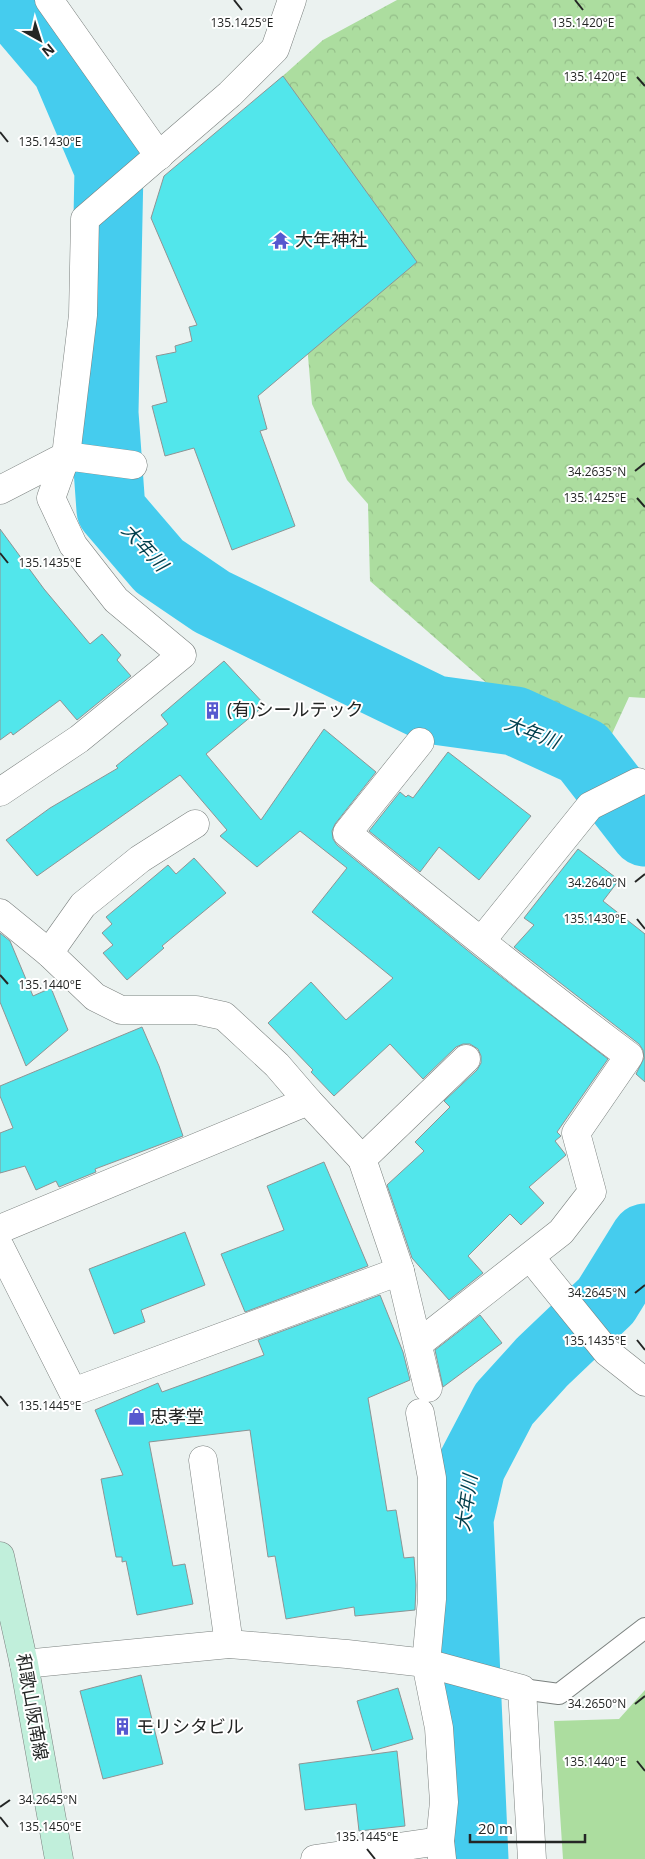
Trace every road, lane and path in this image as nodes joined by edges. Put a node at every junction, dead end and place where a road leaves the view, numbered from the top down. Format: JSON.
{"nodes":[{"id":1,"x":49,"y":0,"type":"edge"},
{"id":2,"x":292,"y":0,"type":"edge"},
{"id":3,"x":151,"y":162,"type":"junction"},
{"id":4,"x":66,"y":456,"type":"junction"},
{"id":5,"x":133,"y":465,"type":"dead end"},
{"id":6,"x":0,"y":490,"type":"edge"},
{"id":7,"x":420,"y":742,"type":"dead end"},
{"id":8,"x":638,"y":782,"type":"dead end"},
{"id":9,"x":0,"y":792,"type":"edge"},
{"id":10,"x":195,"y":824,"type":"dead end"},
{"id":11,"x":0,"y":913,"type":"edge"},
{"id":12,"x":482,"y":940,"type":"junction"},
{"id":13,"x":50,"y":953,"type":"junction"},
{"id":14,"x":466,"y":1059,"type":"dead end"},
{"id":15,"x":308,"y":1101,"type":"junction"},
{"id":16,"x":362,"y":1160,"type":"junction"},
{"id":17,"x":0,"y":1229,"type":"edge"},
{"id":18,"x":0,"y":1247,"type":"edge"},
{"id":19,"x":530,"y":1257,"type":"junction"},
{"id":20,"x":400,"y":1271,"type":"junction"},
{"id":21,"x":418,"y":1344,"type":"junction"},
{"id":22,"x":645,"y":1382,"type":"edge"},
{"id":23,"x":203,"y":1460,"type":"dead end"},
{"id":24,"x":0,"y":1556,"type":"edge"},
{"id":25,"x":645,"y":1628,"type":"edge"},
{"id":26,"x":229,"y":1644,"type":"junction"},
{"id":27,"x":24,"y":1664,"type":"junction"},
{"id":28,"x":433,"y":1665,"type":"junction"},
{"id":29,"x":522,"y":1689,"type":"junction"},
{"id":30,"x":441,"y":1850,"type":"edge"},
{"id":31,"x":59,"y":1859,"type":"edge"},
{"id":32,"x":315,"y":1859,"type":"edge"},
{"id":33,"x":532,"y":1859,"type":"edge"}],
"edges":[{"from":1,"to":3,"type":"street"},
{"from":2,"to":3,"type":"street"},
{"from":3,"to":4,"type":"street"},
{"from":4,"to":5,"type":"street"},
{"from":4,"to":6,"type":"street"},
{"from":4,"to":9,"type":"street"},
{"from":7,"to":12,"type":"street"},
{"from":8,"to":12,"type":"street"},
{"from":10,"to":13,"type":"street"},
{"from":11,"to":13,"type":"street"},
{"from":12,"to":19,"type":"street"},
{"from":13,"to":15,"type":"street"},
{"from":14,"to":16,"type":"street"},
{"from":15,"to":16,"type":"street"},
{"from":15,"to":17,"type":"street"},
{"from":16,"to":20,"type":"street"},
{"from":18,"to":20,"type":"street"},
{"from":19,"to":21,"type":"street"},
{"from":19,"to":22,"type":"street"},
{"from":20,"to":21,"type":"street"},
{"from":21,"to":28,"type":"street"},
{"from":23,"to":26,"type":"street"},
{"from":24,"to":27,"type":"main road","name":"和歌山阪南線"},
{"from":25,"to":29,"type":"lane"},
{"from":26,"to":27,"type":"street"},
{"from":26,"to":28,"type":"street"},
{"from":27,"to":31,"type":"main road","name":"和歌山阪南線"},
{"from":28,"to":29,"type":"street"},
{"from":28,"to":30,"type":"street"},
{"from":29,"to":33,"type":"street"},
{"from":30,"to":32,"type":"street"}]}
